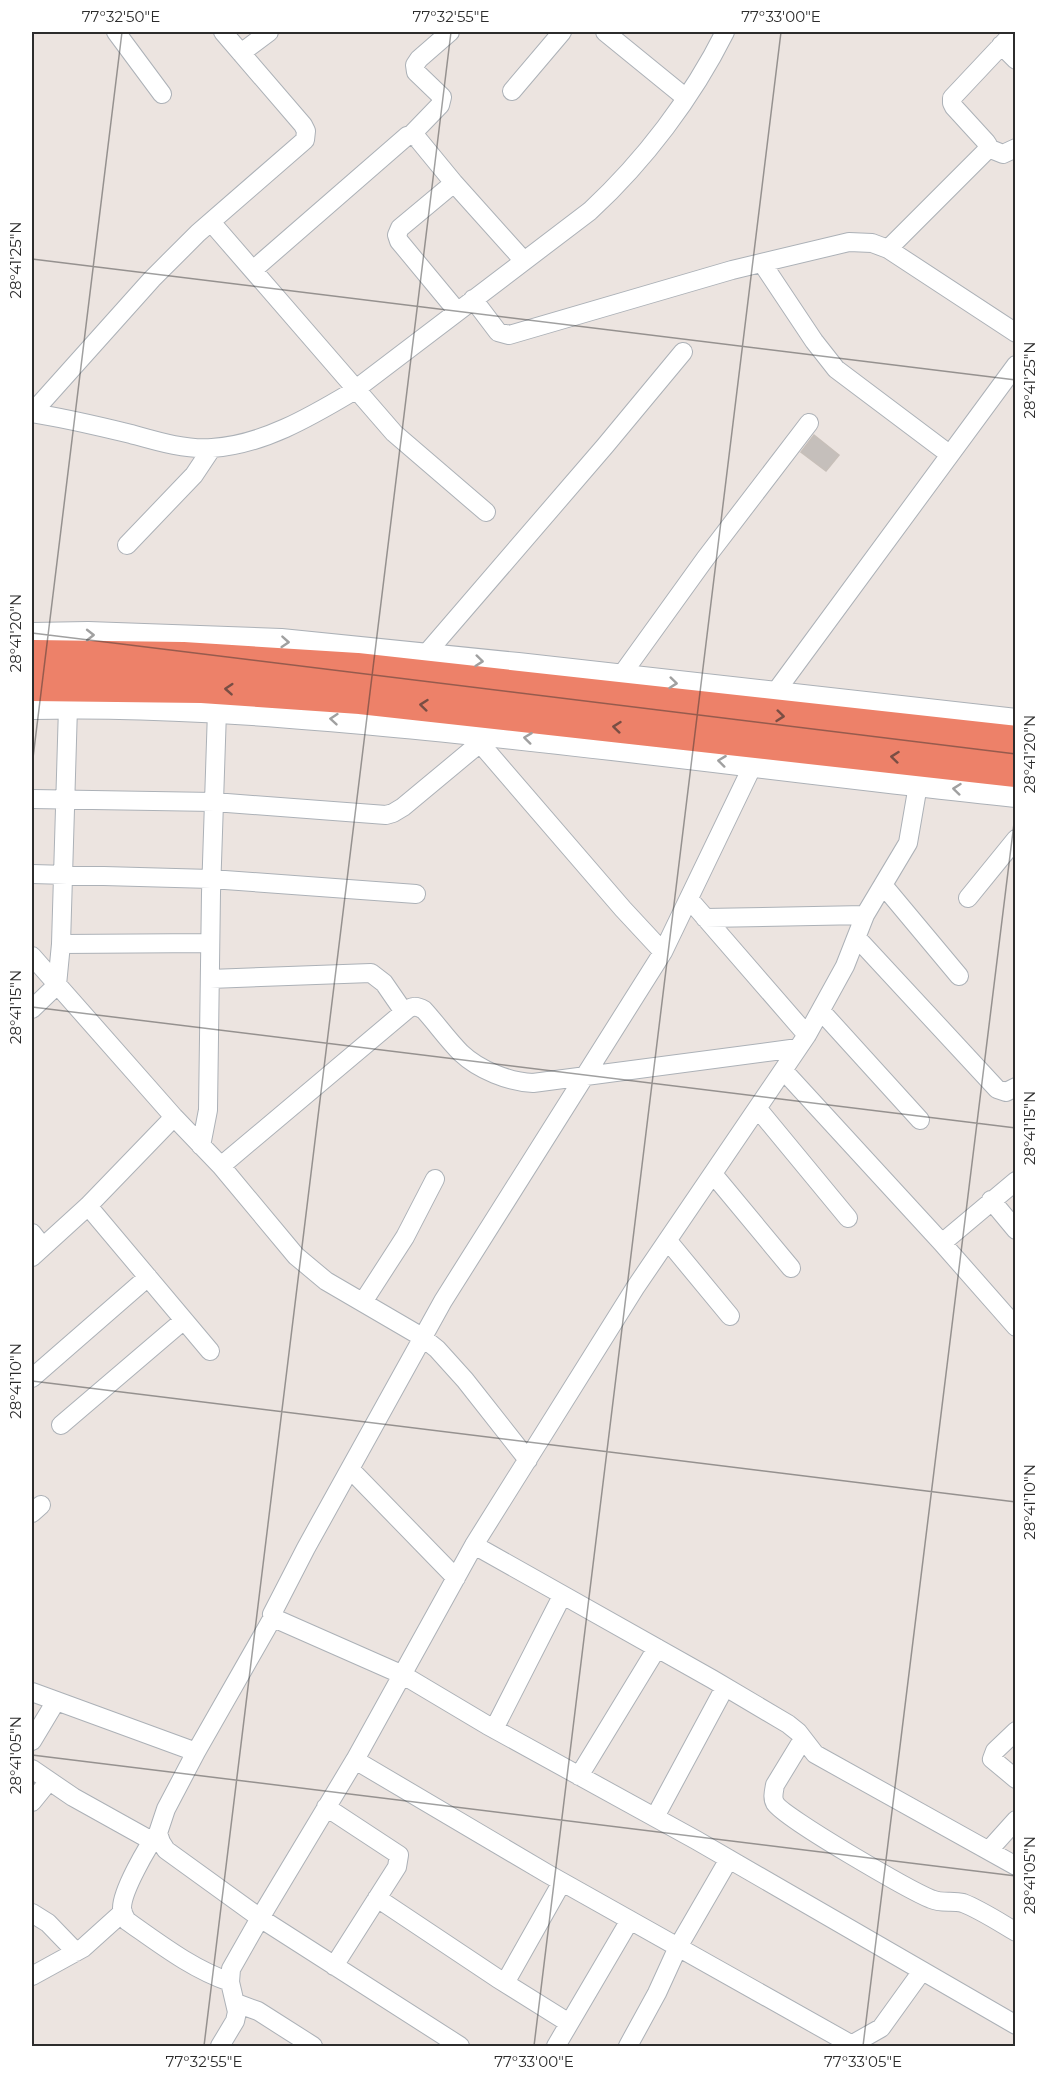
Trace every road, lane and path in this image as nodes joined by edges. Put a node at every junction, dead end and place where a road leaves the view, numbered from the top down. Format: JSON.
{"nodes":[{"id":1,"x":116,"y":32,"type":"edge"},
{"id":2,"x":223,"y":32,"type":"edge"},
{"id":3,"x":269,"y":32,"type":"edge"},
{"id":4,"x":450,"y":32,"type":"edge"},
{"id":5,"x":562,"y":32,"type":"edge"},
{"id":6,"x":604,"y":32,"type":"edge"},
{"id":7,"x":725,"y":32,"type":"edge"},
{"id":8,"x":1014,"y":32,"type":"edge"},
{"id":9,"x":1000,"y":45,"type":"junction"},
{"id":10,"x":241,"y":52,"type":"junction"},
{"id":11,"x":1016,"y":60,"type":"edge"},
{"id":12,"x":512,"y":91,"type":"dead end"},
{"id":13,"x":162,"y":94,"type":"dead end"},
{"id":14,"x":686,"y":98,"type":"junction"},
{"id":15,"x":411,"y":135,"type":"junction"},
{"id":16,"x":988,"y":148,"type":"junction"},
{"id":17,"x":1016,"y":148,"type":"edge"},
{"id":18,"x":454,"y":183,"type":"junction"},
{"id":19,"x":211,"y":222,"type":"junction"},
{"id":20,"x":888,"y":249,"type":"junction"},
{"id":21,"x":524,"y":261,"type":"junction"},
{"id":22,"x":762,"y":263,"type":"junction"},
{"id":23,"x":253,"y":270,"type":"junction"},
{"id":24,"x":473,"y":299,"type":"junction"},
{"id":25,"x":457,"y":311,"type":"junction"},
{"id":26,"x":1016,"y":333,"type":"edge"},
{"id":27,"x":683,"y":352,"type":"dead end"},
{"id":28,"x":1016,"y":365,"type":"edge"},
{"id":29,"x":356,"y":389,"type":"junction"},
{"id":30,"x":32,"y":413,"type":"edge"},
{"id":31,"x":809,"y":423,"type":"dead end"},
{"id":32,"x":212,"y":448,"type":"junction"},
{"id":33,"x":949,"y":454,"type":"junction"},
{"id":34,"x":486,"y":512,"type":"dead end"},
{"id":35,"x":127,"y":545,"type":"dead end"},
{"id":36,"x":32,"y":635,"type":"edge"},
{"id":37,"x":425,"y":655,"type":"junction"},
{"id":38,"x":32,"y":656,"type":"edge"},
{"id":39,"x":620,"y":677,"type":"junction"},
{"id":40,"x":32,"y":685,"type":"edge"},
{"id":41,"x":774,"y":694,"type":"junction"},
{"id":42,"x":32,"y":707,"type":"edge"},
{"id":43,"x":68,"y":707,"type":"junction"},
{"id":44,"x":217,"y":711,"type":"junction"},
{"id":45,"x":1016,"y":721,"type":"edge"},
{"id":46,"x":475,"y":737,"type":"junction"},
{"id":47,"x":1016,"y":742,"type":"edge"},
{"id":48,"x":753,"y":765,"type":"junction"},
{"id":49,"x":1016,"y":771,"type":"edge"},
{"id":50,"x":918,"y":785,"type":"junction"},
{"id":51,"x":1016,"y":795,"type":"edge"},
{"id":52,"x":65,"y":799,"type":"junction"},
{"id":53,"x":32,"y":800,"type":"edge"},
{"id":54,"x":214,"y":802,"type":"junction"},
{"id":55,"x":1016,"y":839,"type":"edge"},
{"id":56,"x":32,"y":874,"type":"edge"},
{"id":57,"x":63,"y":874,"type":"junction"},
{"id":58,"x":211,"y":879,"type":"junction"},
{"id":59,"x":883,"y":885,"type":"junction"},
{"id":60,"x":416,"y":894,"type":"dead end"},
{"id":61,"x":968,"y":898,"type":"dead end"},
{"id":62,"x":689,"y":899,"type":"junction"},
{"id":63,"x":865,"y":915,"type":"junction"},
{"id":64,"x":705,"y":918,"type":"junction"},
{"id":65,"x":857,"y":938,"type":"junction"},
{"id":66,"x":61,"y":944,"type":"junction"},
{"id":67,"x":210,"y":944,"type":"junction"},
{"id":68,"x":663,"y":952,"type":"junction"},
{"id":69,"x":32,"y":956,"type":"edge"},
{"id":70,"x":959,"y":976,"type":"dead end"},
{"id":71,"x":210,"y":979,"type":"junction"},
{"id":72,"x":57,"y":985,"type":"junction"},
{"id":73,"x":32,"y":1010,"type":"edge"},
{"id":74,"x":821,"y":1011,"type":"junction"},
{"id":75,"x":404,"y":1012,"type":"junction"},
{"id":76,"x":803,"y":1042,"type":"junction"},
{"id":77,"x":784,"y":1071,"type":"junction"},
{"id":78,"x":584,"y":1077,"type":"junction"},
{"id":79,"x":1012,"y":1094,"type":"edge"},
{"id":80,"x":758,"y":1109,"type":"junction"},
{"id":81,"x":174,"y":1117,"type":"junction"},
{"id":82,"x":920,"y":1120,"type":"dead end"},
{"id":83,"x":201,"y":1146,"type":"junction"},
{"id":84,"x":221,"y":1166,"type":"junction"},
{"id":85,"x":713,"y":1174,"type":"junction"},
{"id":86,"x":435,"y":1179,"type":"dead end"},
{"id":87,"x":1016,"y":1181,"type":"edge"},
{"id":88,"x":992,"y":1200,"type":"junction"},
{"id":89,"x":88,"y":1206,"type":"junction"},
{"id":90,"x":849,"y":1218,"type":"dead end"},
{"id":91,"x":1016,"y":1230,"type":"edge"},
{"id":92,"x":668,"y":1241,"type":"junction"},
{"id":93,"x":942,"y":1242,"type":"junction"},
{"id":94,"x":35,"y":1246,"type":"edge"},
{"id":95,"x":791,"y":1268,"type":"dead end"},
{"id":96,"x":148,"y":1277,"type":"junction"},
{"id":97,"x":363,"y":1302,"type":"junction"},
{"id":98,"x":730,"y":1316,"type":"dead end"},
{"id":99,"x":184,"y":1320,"type":"junction"},
{"id":100,"x":1016,"y":1328,"type":"edge"},
{"id":101,"x":422,"y":1337,"type":"junction"},
{"id":102,"x":210,"y":1351,"type":"dead end"},
{"id":103,"x":32,"y":1378,"type":"edge"},
{"id":104,"x":61,"y":1425,"type":"dead end"},
{"id":105,"x":528,"y":1460,"type":"junction"},
{"id":106,"x":350,"y":1469,"type":"junction"},
{"id":107,"x":474,"y":1545,"type":"junction"},
{"id":108,"x":456,"y":1578,"type":"junction"},
{"id":109,"x":562,"y":1596,"type":"junction"},
{"id":110,"x":273,"y":1617,"type":"junction"},
{"id":111,"x":657,"y":1648,"type":"junction"},
{"id":112,"x":403,"y":1675,"type":"junction"},
{"id":113,"x":725,"y":1687,"type":"junction"},
{"id":114,"x":32,"y":1692,"type":"edge"},
{"id":115,"x":56,"y":1701,"type":"junction"},
{"id":116,"x":494,"y":1729,"type":"junction"},
{"id":117,"x":1016,"y":1731,"type":"edge"},
{"id":118,"x":803,"y":1739,"type":"junction"},
{"id":119,"x":32,"y":1741,"type":"edge"},
{"id":120,"x":196,"y":1752,"type":"junction"},
{"id":121,"x":355,"y":1760,"type":"junction"},
{"id":122,"x":32,"y":1769,"type":"edge"},
{"id":123,"x":579,"y":1776,"type":"junction"},
{"id":124,"x":1016,"y":1779,"type":"edge"},
{"id":125,"x":49,"y":1781,"type":"junction"},
{"id":126,"x":32,"y":1802,"type":"edge"},
{"id":127,"x":326,"y":1808,"type":"junction"},
{"id":128,"x":655,"y":1817,"type":"junction"},
{"id":129,"x":1016,"y":1820,"type":"edge"},
{"id":130,"x":155,"y":1837,"type":"junction"},
{"id":131,"x":989,"y":1850,"type":"junction"},
{"id":132,"x":729,"y":1859,"type":"junction"},
{"id":133,"x":1016,"y":1866,"type":"edge"},
{"id":134,"x":562,"y":1882,"type":"junction"},
{"id":135,"x":377,"y":1898,"type":"junction"},
{"id":136,"x":123,"y":1912,"type":"junction"},
{"id":137,"x":32,"y":1913,"type":"edge"},
{"id":138,"x":260,"y":1918,"type":"junction"},
{"id":139,"x":630,"y":1920,"type":"junction"},
{"id":140,"x":1016,"y":1932,"type":"edge"},
{"id":141,"x":678,"y":1947,"type":"junction"},
{"id":142,"x":76,"y":1952,"type":"junction"},
{"id":143,"x":334,"y":1966,"type":"junction"},
{"id":144,"x":921,"y":1971,"type":"junction"},
{"id":145,"x":32,"y":1976,"type":"edge"},
{"id":146,"x":230,"y":1982,"type":"junction"},
{"id":147,"x":505,"y":1983,"type":"junction"},
{"id":148,"x":236,"y":2003,"type":"junction"},
{"id":149,"x":569,"y":2023,"type":"junction"},
{"id":150,"x":1016,"y":2025,"type":"edge"},
{"id":151,"x":823,"y":2039,"type":"edge"},
{"id":152,"x":220,"y":2046,"type":"edge"},
{"id":153,"x":313,"y":2046,"type":"edge"},
{"id":154,"x":460,"y":2046,"type":"edge"},
{"id":155,"x":556,"y":2046,"type":"edge"},
{"id":156,"x":628,"y":2046,"type":"edge"},
{"id":157,"x":852,"y":2046,"type":"edge"}],
"edges":[{"from":1,"to":13,"type":"street"},
{"from":2,"to":10,"type":"street"},
{"from":3,"to":10,"type":"street"},
{"from":4,"to":15,"type":"street"},
{"from":5,"to":12,"type":"street"},
{"from":6,"to":14,"type":"street"},
{"from":7,"to":14,"type":"street"},
{"from":8,"to":9,"type":"street"},
{"from":9,"to":11,"type":"street"},
{"from":9,"to":16,"type":"street"},
{"from":10,"to":19,"type":"street"},
{"from":14,"to":21,"type":"street"},
{"from":15,"to":18,"type":"street"},
{"from":15,"to":23,"type":"street"},
{"from":16,"to":17,"type":"street"},
{"from":16,"to":20,"type":"street"},
{"from":18,"to":21,"type":"street"},
{"from":18,"to":25,"type":"street"},
{"from":19,"to":23,"type":"street"},
{"from":19,"to":30,"type":"street"},
{"from":20,"to":22,"type":"street"},
{"from":20,"to":26,"type":"street"},
{"from":21,"to":24,"type":"street"},
{"from":22,"to":24,"type":"street"},
{"from":22,"to":33,"type":"street"},
{"from":23,"to":29,"type":"street"},
{"from":24,"to":25,"type":"street"},
{"from":25,"to":29,"type":"street"},
{"from":27,"to":37,"type":"street"},
{"from":28,"to":33,"type":"street"},
{"from":29,"to":32,"type":"street"},
{"from":29,"to":34,"type":"street"},
{"from":30,"to":32,"type":"street"},
{"from":31,"to":39,"type":"street"},
{"from":32,"to":35,"type":"street"},
{"from":33,"to":41,"type":"street"},
{"from":36,"to":37,"type":"main road","one_way":true},
{"from":37,"to":39,"type":"main road","one_way":true},
{"from":38,"to":47,"type":"highway","one_way":true},
{"from":39,"to":41,"type":"main road","one_way":true},
{"from":49,"to":40,"type":"highway","one_way":true},
{"from":41,"to":45,"type":"main road"},
{"from":42,"to":43,"type":"main road"},
{"from":43,"to":44,"type":"main road"},
{"from":43,"to":52,"type":"street"},
{"from":46,"to":44,"type":"main road","one_way":true},
{"from":44,"to":54,"type":"street"},
{"from":48,"to":46,"type":"main road","one_way":true},
{"from":46,"to":54,"type":"street"},
{"from":46,"to":68,"type":"street"},
{"from":48,"to":50,"type":"main road"},
{"from":48,"to":62,"type":"street"},
{"from":51,"to":50,"type":"main road","one_way":true},
{"from":50,"to":59,"type":"street"},
{"from":52,"to":53,"type":"street"},
{"from":52,"to":54,"type":"street"},
{"from":52,"to":57,"type":"street"},
{"from":54,"to":58,"type":"street"},
{"from":55,"to":61,"type":"street"},
{"from":56,"to":57,"type":"street"},
{"from":57,"to":58,"type":"street"},
{"from":57,"to":66,"type":"street"},
{"from":58,"to":60,"type":"street"},
{"from":58,"to":67,"type":"street"},
{"from":59,"to":63,"type":"street"},
{"from":59,"to":70,"type":"street"},
{"from":62,"to":64,"type":"street"},
{"from":62,"to":68,"type":"street"},
{"from":63,"to":64,"type":"street"},
{"from":63,"to":65,"type":"street"},
{"from":64,"to":76,"type":"street"},
{"from":65,"to":74,"type":"street"},
{"from":65,"to":79,"type":"street"},
{"from":66,"to":67,"type":"street"},
{"from":66,"to":72,"type":"street"},
{"from":67,"to":71,"type":"street"},
{"from":68,"to":78,"type":"street"},
{"from":69,"to":72,"type":"street"},
{"from":71,"to":75,"type":"street"},
{"from":71,"to":83,"type":"street"},
{"from":72,"to":73,"type":"street"},
{"from":72,"to":81,"type":"street"},
{"from":74,"to":76,"type":"street"},
{"from":74,"to":82,"type":"street"},
{"from":75,"to":78,"type":"street"},
{"from":75,"to":84,"type":"street"},
{"from":76,"to":77,"type":"street"},
{"from":76,"to":78,"type":"street"},
{"from":77,"to":80,"type":"street"},
{"from":77,"to":93,"type":"street"},
{"from":78,"to":101,"type":"street"},
{"from":80,"to":85,"type":"street"},
{"from":80,"to":90,"type":"street"},
{"from":81,"to":83,"type":"street"},
{"from":81,"to":89,"type":"street"},
{"from":83,"to":84,"type":"street"},
{"from":84,"to":97,"type":"street"},
{"from":85,"to":92,"type":"street"},
{"from":85,"to":95,"type":"street"},
{"from":86,"to":97,"type":"street"},
{"from":87,"to":88,"type":"street"},
{"from":88,"to":91,"type":"street"},
{"from":88,"to":93,"type":"street"},
{"from":89,"to":94,"type":"street"},
{"from":89,"to":96,"type":"street"},
{"from":92,"to":98,"type":"street"},
{"from":92,"to":105,"type":"street"},
{"from":93,"to":100,"type":"street"},
{"from":96,"to":99,"type":"street"},
{"from":96,"to":103,"type":"street"},
{"from":97,"to":101,"type":"street"},
{"from":99,"to":102,"type":"street"},
{"from":99,"to":104,"type":"street"},
{"from":101,"to":105,"type":"street"},
{"from":101,"to":106,"type":"street"},
{"from":105,"to":107,"type":"street"},
{"from":106,"to":108,"type":"street"},
{"from":106,"to":110,"type":"street"},
{"from":107,"to":108,"type":"street"},
{"from":107,"to":109,"type":"street"},
{"from":108,"to":112,"type":"street"},
{"from":109,"to":111,"type":"street"},
{"from":109,"to":116,"type":"street"},
{"from":110,"to":112,"type":"street"},
{"from":110,"to":120,"type":"street"},
{"from":111,"to":113,"type":"street"},
{"from":111,"to":123,"type":"street"},
{"from":112,"to":116,"type":"street"},
{"from":112,"to":121,"type":"street"},
{"from":113,"to":118,"type":"street"},
{"from":113,"to":128,"type":"street"},
{"from":114,"to":115,"type":"street"},
{"from":115,"to":119,"type":"street"},
{"from":115,"to":120,"type":"street"},
{"from":116,"to":123,"type":"street"},
{"from":117,"to":124,"type":"street"},
{"from":118,"to":131,"type":"street"},
{"from":118,"to":140,"type":"street"},
{"from":120,"to":130,"type":"street"},
{"from":121,"to":127,"type":"street"},
{"from":121,"to":134,"type":"street"},
{"from":122,"to":125,"type":"street"},
{"from":123,"to":128,"type":"street"},
{"from":125,"to":126,"type":"street"},
{"from":125,"to":130,"type":"street"},
{"from":127,"to":135,"type":"street"},
{"from":127,"to":138,"type":"street"},
{"from":128,"to":132,"type":"street"},
{"from":129,"to":131,"type":"street"},
{"from":130,"to":136,"type":"street"},
{"from":130,"to":138,"type":"street"},
{"from":131,"to":133,"type":"street"},
{"from":132,"to":141,"type":"street"},
{"from":132,"to":144,"type":"street"},
{"from":134,"to":139,"type":"street"},
{"from":134,"to":147,"type":"street"},
{"from":135,"to":143,"type":"street"},
{"from":135,"to":147,"type":"street"},
{"from":136,"to":142,"type":"street"},
{"from":136,"to":146,"type":"street"},
{"from":137,"to":142,"type":"street"},
{"from":138,"to":143,"type":"street"},
{"from":138,"to":146,"type":"street"},
{"from":139,"to":141,"type":"street"},
{"from":139,"to":149,"type":"street"},
{"from":141,"to":151,"type":"street"},
{"from":141,"to":156,"type":"street"},
{"from":142,"to":145,"type":"street"},
{"from":143,"to":154,"type":"street"},
{"from":144,"to":150,"type":"street"},
{"from":144,"to":157,"type":"street"},
{"from":146,"to":148,"type":"street"},
{"from":147,"to":149,"type":"street"},
{"from":148,"to":152,"type":"street"},
{"from":148,"to":153,"type":"street"},
{"from":149,"to":155,"type":"street"},
{"from":151,"to":157,"type":"street"}]}
